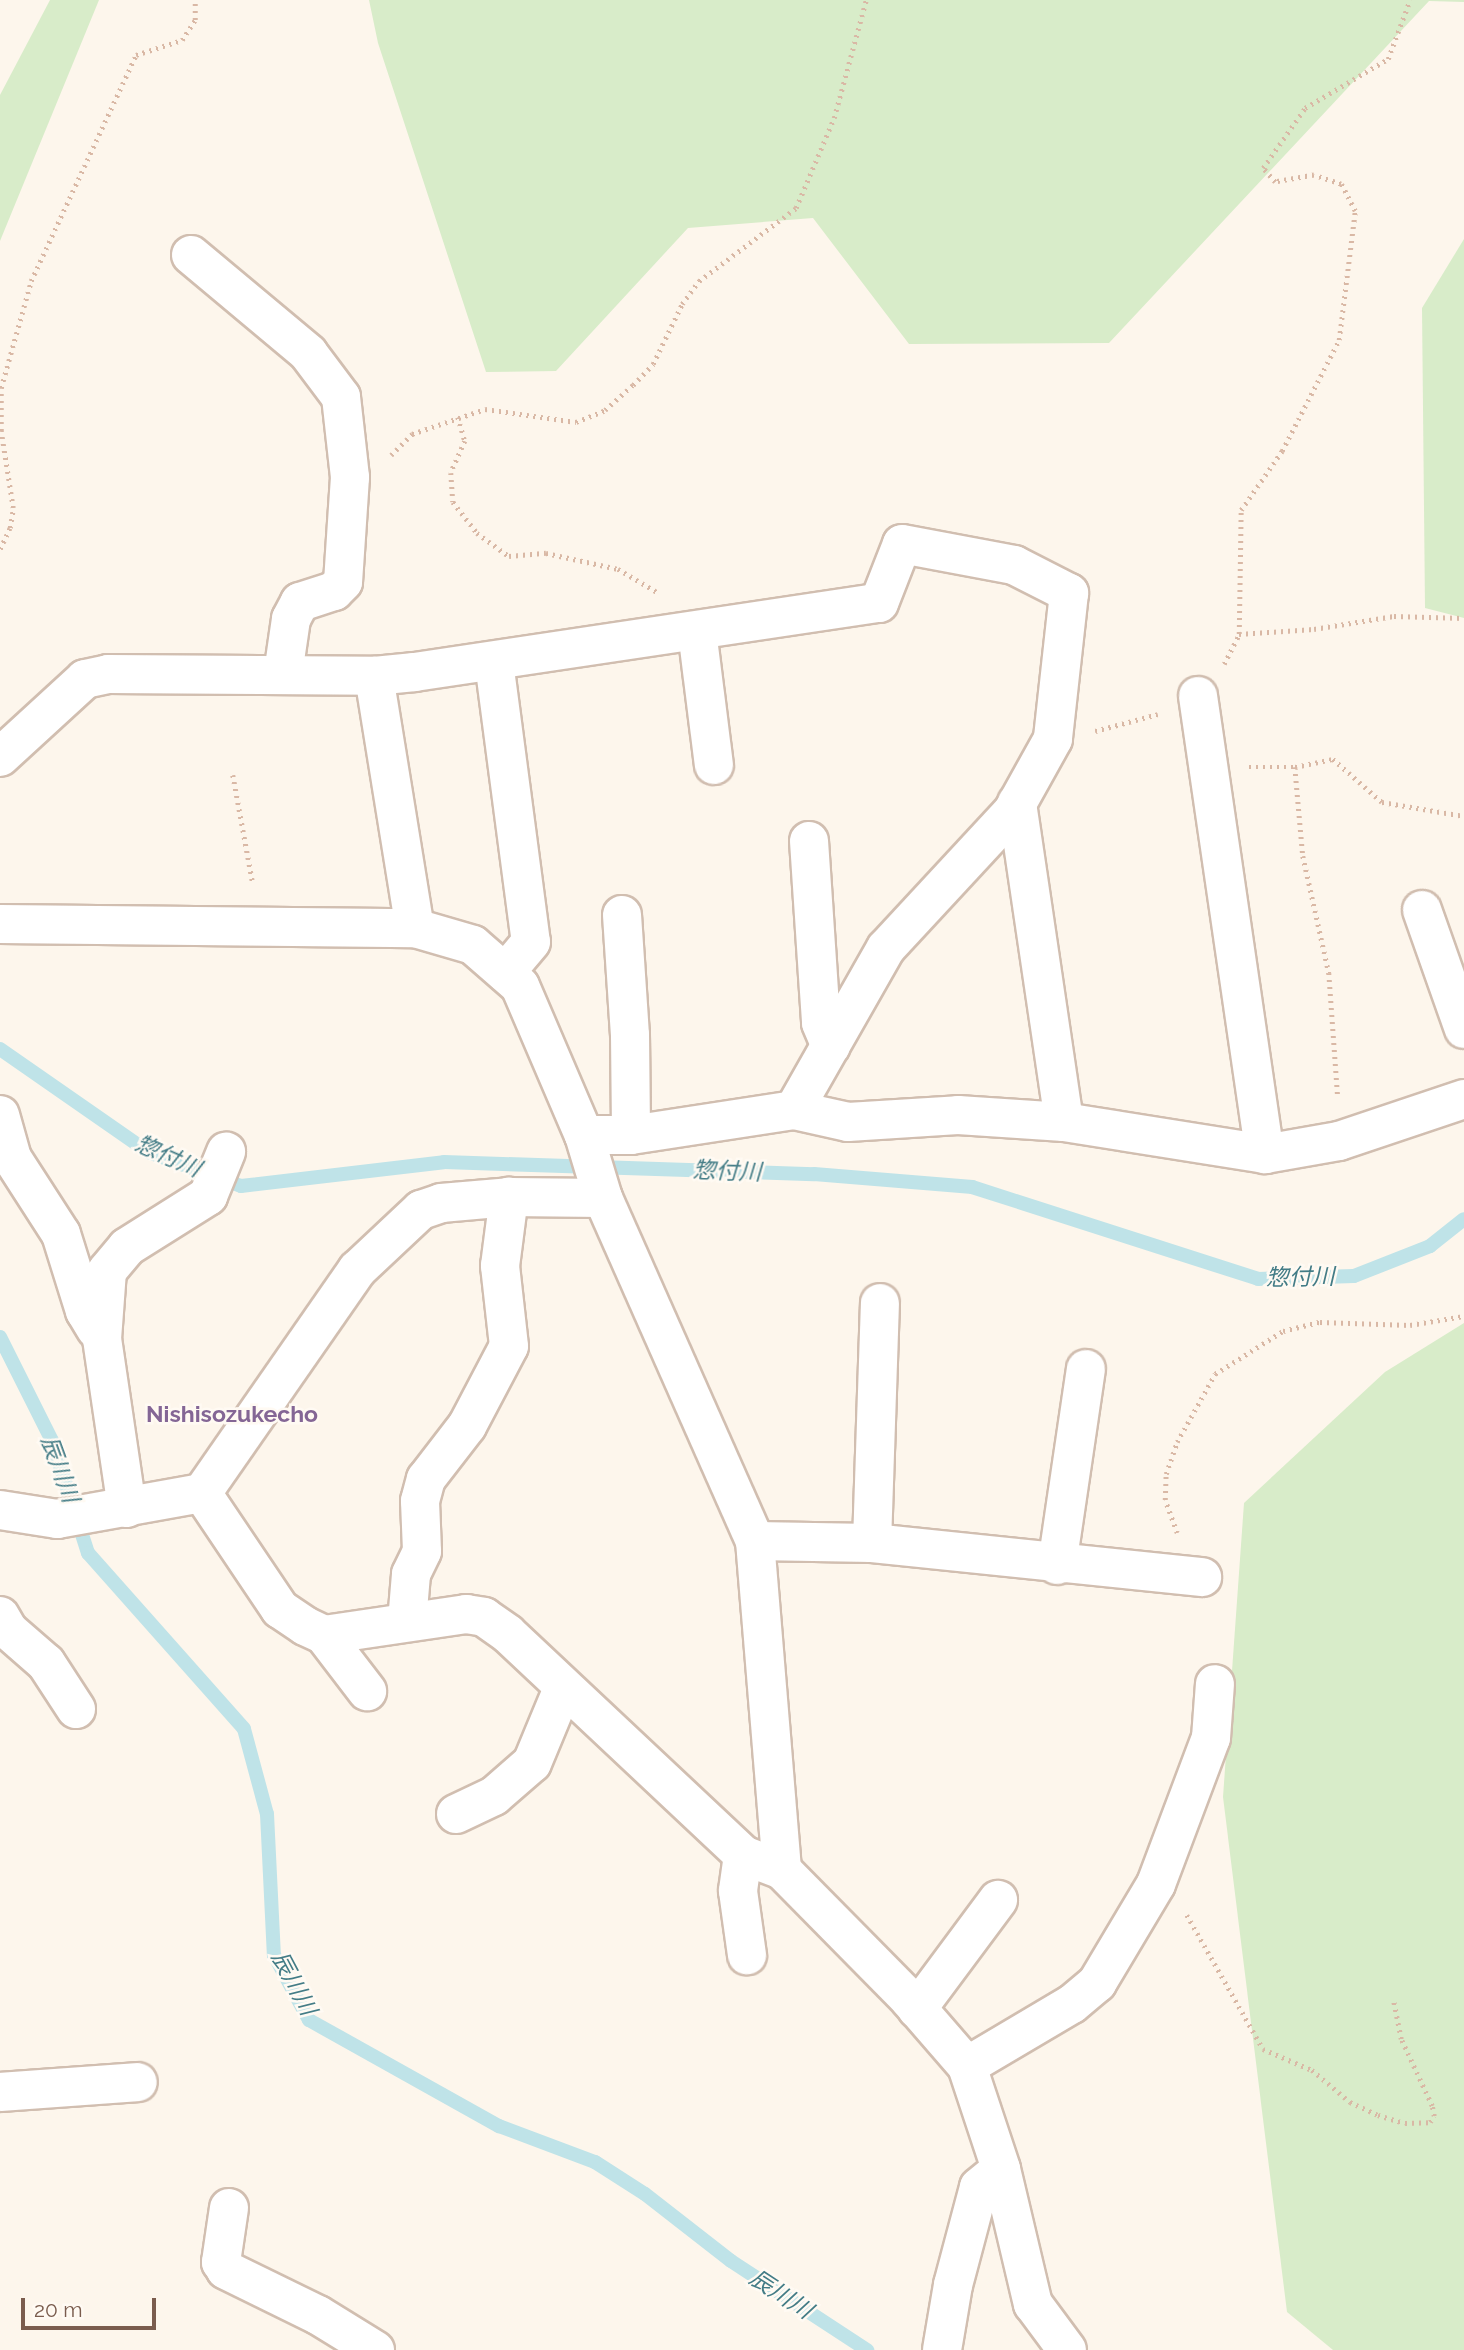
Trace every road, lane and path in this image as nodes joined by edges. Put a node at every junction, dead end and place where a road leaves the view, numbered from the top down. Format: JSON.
{"nodes":[{"id":1,"x":195,"y":0,"type":"edge"},
{"id":2,"x":866,"y":0,"type":"edge"},
{"id":3,"x":1410,"y":0,"type":"edge"},
{"id":4,"x":191,"y":255,"type":"dead end"},
{"id":5,"x":458,"y":417,"type":"junction"},
{"id":6,"x":386,"y":460,"type":"dead end"},
{"id":7,"x":0,"y":549,"type":"edge"},
{"id":8,"x":663,"y":596,"type":"dead end"},
{"id":9,"x":1464,"y":618,"type":"edge"},
{"id":10,"x":697,"y":631,"type":"junction"},
{"id":11,"x":1239,"y":634,"type":"junction"},
{"id":12,"x":494,"y":662,"type":"junction"},
{"id":13,"x":283,"y":674,"type":"junction"},
{"id":14,"x":374,"y":676,"type":"junction"},
{"id":15,"x":1198,"y":696,"type":"junction"},
{"id":16,"x":1053,"y":739,"type":"junction"},
{"id":17,"x":0,"y":758,"type":"edge"},
{"id":18,"x":714,"y":765,"type":"dead end"},
{"id":19,"x":1296,"y":767,"type":"junction"},
{"id":20,"x":1212,"y":770,"type":"junction"},
{"id":21,"x":233,"y":775,"type":"dead end"},
{"id":22,"x":1017,"y":803,"type":"junction"},
{"id":23,"x":1464,"y":816,"type":"edge"},
{"id":24,"x":809,"y":841,"type":"dead end"},
{"id":25,"x":1422,"y":910,"type":"dead end"},
{"id":26,"x":622,"y":915,"type":"dead end"},
{"id":27,"x":0,"y":924,"type":"edge"},
{"id":28,"x":261,"y":927,"type":"junction"},
{"id":29,"x":415,"y":928,"type":"junction"},
{"id":30,"x":505,"y":973,"type":"junction"},
{"id":31,"x":1464,"y":1029,"type":"edge"},
{"id":32,"x":831,"y":1046,"type":"junction"},
{"id":33,"x":1464,"y":1099,"type":"edge"},
{"id":34,"x":794,"y":1110,"type":"junction"},
{"id":35,"x":0,"y":1115,"type":"edge"},
{"id":36,"x":1064,"y":1122,"type":"junction"},
{"id":37,"x":631,"y":1135,"type":"junction"},
{"id":38,"x":585,"y":1139,"type":"junction"},
{"id":39,"x":1344,"y":1139,"type":"junction"},
{"id":40,"x":226,"y":1152,"type":"dead end"},
{"id":41,"x":1265,"y":1154,"type":"junction"},
{"id":42,"x":601,"y":1192,"type":"junction"},
{"id":43,"x":509,"y":1197,"type":"junction"},
{"id":44,"x":880,"y":1303,"type":"dead end"},
{"id":45,"x":1464,"y":1316,"type":"edge"},
{"id":46,"x":102,"y":1339,"type":"junction"},
{"id":47,"x":1086,"y":1369,"type":"dead end"},
{"id":48,"x":202,"y":1493,"type":"junction"},
{"id":49,"x":120,"y":1508,"type":"junction"},
{"id":50,"x":0,"y":1510,"type":"edge"},
{"id":51,"x":755,"y":1541,"type":"junction"},
{"id":52,"x":872,"y":1543,"type":"junction"},
{"id":53,"x":1057,"y":1565,"type":"junction"},
{"id":54,"x":1191,"y":1576,"type":"joint"},
{"id":55,"x":0,"y":1616,"type":"edge"},
{"id":56,"x":407,"y":1622,"type":"junction"},
{"id":57,"x":324,"y":1635,"type":"junction"},
{"id":58,"x":1215,"y":1684,"type":"dead end"},
{"id":59,"x":564,"y":1688,"type":"junction"},
{"id":60,"x":367,"y":1691,"type":"dead end"},
{"id":61,"x":76,"y":1709,"type":"dead end"},
{"id":62,"x":456,"y":1814,"type":"dead end"},
{"id":63,"x":743,"y":1855,"type":"junction"},
{"id":64,"x":782,"y":1870,"type":"junction"},
{"id":65,"x":1159,"y":1874,"type":"junction"},
{"id":66,"x":998,"y":1900,"type":"dead end"},
{"id":67,"x":747,"y":1955,"type":"dead end"},
{"id":68,"x":1393,"y":1999,"type":"dead end"},
{"id":69,"x":917,"y":2009,"type":"junction"},
{"id":70,"x":967,"y":2066,"type":"junction"},
{"id":71,"x":138,"y":2082,"type":"dead end"},
{"id":72,"x":0,"y":2092,"type":"edge"},
{"id":73,"x":1001,"y":2169,"type":"junction"},
{"id":74,"x":229,"y":2208,"type":"dead end"},
{"id":75,"x":942,"y":2348,"type":"edge"},
{"id":76,"x":375,"y":2350,"type":"edge"},
{"id":77,"x":1067,"y":2350,"type":"edge"}],
"edges":[{"from":1,"to":7,"type":"path"},
{"from":2,"to":5,"type":"path"},
{"from":3,"to":11,"type":"path"},
{"from":4,"to":13,"type":"street"},
{"from":5,"to":6,"type":"path"},
{"from":5,"to":8,"type":"path"},
{"from":9,"to":11,"type":"path"},
{"from":10,"to":12,"type":"street"},
{"from":10,"to":16,"type":"street"},
{"from":10,"to":18,"type":"street"},
{"from":11,"to":15,"type":"path"},
{"from":12,"to":14,"type":"street"},
{"from":12,"to":30,"type":"street"},
{"from":13,"to":14,"type":"street"},
{"from":13,"to":17,"type":"street"},
{"from":14,"to":29,"type":"street"},
{"from":15,"to":16,"type":"path"},
{"from":15,"to":20,"type":"street"},
{"from":16,"to":22,"type":"street"},
{"from":19,"to":20,"type":"path"},
{"from":19,"to":23,"type":"path"},
{"from":19,"to":39,"type":"path"},
{"from":20,"to":41,"type":"street"},
{"from":21,"to":28,"type":"path"},
{"from":22,"to":32,"type":"street"},
{"from":22,"to":36,"type":"street"},
{"from":24,"to":32,"type":"street"},
{"from":25,"to":31,"type":"street"},
{"from":26,"to":37,"type":"street"},
{"from":27,"to":28,"type":"street"},
{"from":28,"to":29,"type":"street"},
{"from":29,"to":30,"type":"street"},
{"from":30,"to":38,"type":"street"},
{"from":32,"to":34,"type":"street"},
{"from":33,"to":39,"type":"street"},
{"from":34,"to":36,"type":"street"},
{"from":34,"to":37,"type":"street"},
{"from":35,"to":46,"type":"street"},
{"from":36,"to":41,"type":"street"},
{"from":37,"to":38,"type":"street"},
{"from":38,"to":42,"type":"street"},
{"from":39,"to":41,"type":"street"},
{"from":40,"to":46,"type":"street"},
{"from":42,"to":43,"type":"street"},
{"from":42,"to":51,"type":"street"},
{"from":43,"to":48,"type":"street"},
{"from":43,"to":56,"type":"street"},
{"from":44,"to":52,"type":"street"},
{"from":45,"to":54,"type":"path"},
{"from":46,"to":49,"type":"street"},
{"from":47,"to":53,"type":"street"},
{"from":48,"to":49,"type":"street"},
{"from":48,"to":57,"type":"street"},
{"from":49,"to":50,"type":"street"},
{"from":51,"to":52,"type":"street"},
{"from":51,"to":64,"type":"street"},
{"from":52,"to":53,"type":"street"},
{"from":53,"to":54,"type":"street"},
{"from":55,"to":61,"type":"street"},
{"from":56,"to":57,"type":"street"},
{"from":56,"to":59,"type":"street"},
{"from":57,"to":60,"type":"street"},
{"from":58,"to":65,"type":"street"},
{"from":59,"to":62,"type":"street"},
{"from":59,"to":63,"type":"street"},
{"from":63,"to":64,"type":"street"},
{"from":63,"to":67,"type":"street"},
{"from":64,"to":69,"type":"street"},
{"from":65,"to":68,"type":"path"},
{"from":65,"to":70,"type":"street"},
{"from":66,"to":69,"type":"street"},
{"from":69,"to":70,"type":"street"},
{"from":70,"to":73,"type":"street"},
{"from":71,"to":72,"type":"street"},
{"from":73,"to":75,"type":"street"},
{"from":73,"to":77,"type":"street"},
{"from":74,"to":76,"type":"street"}]}
